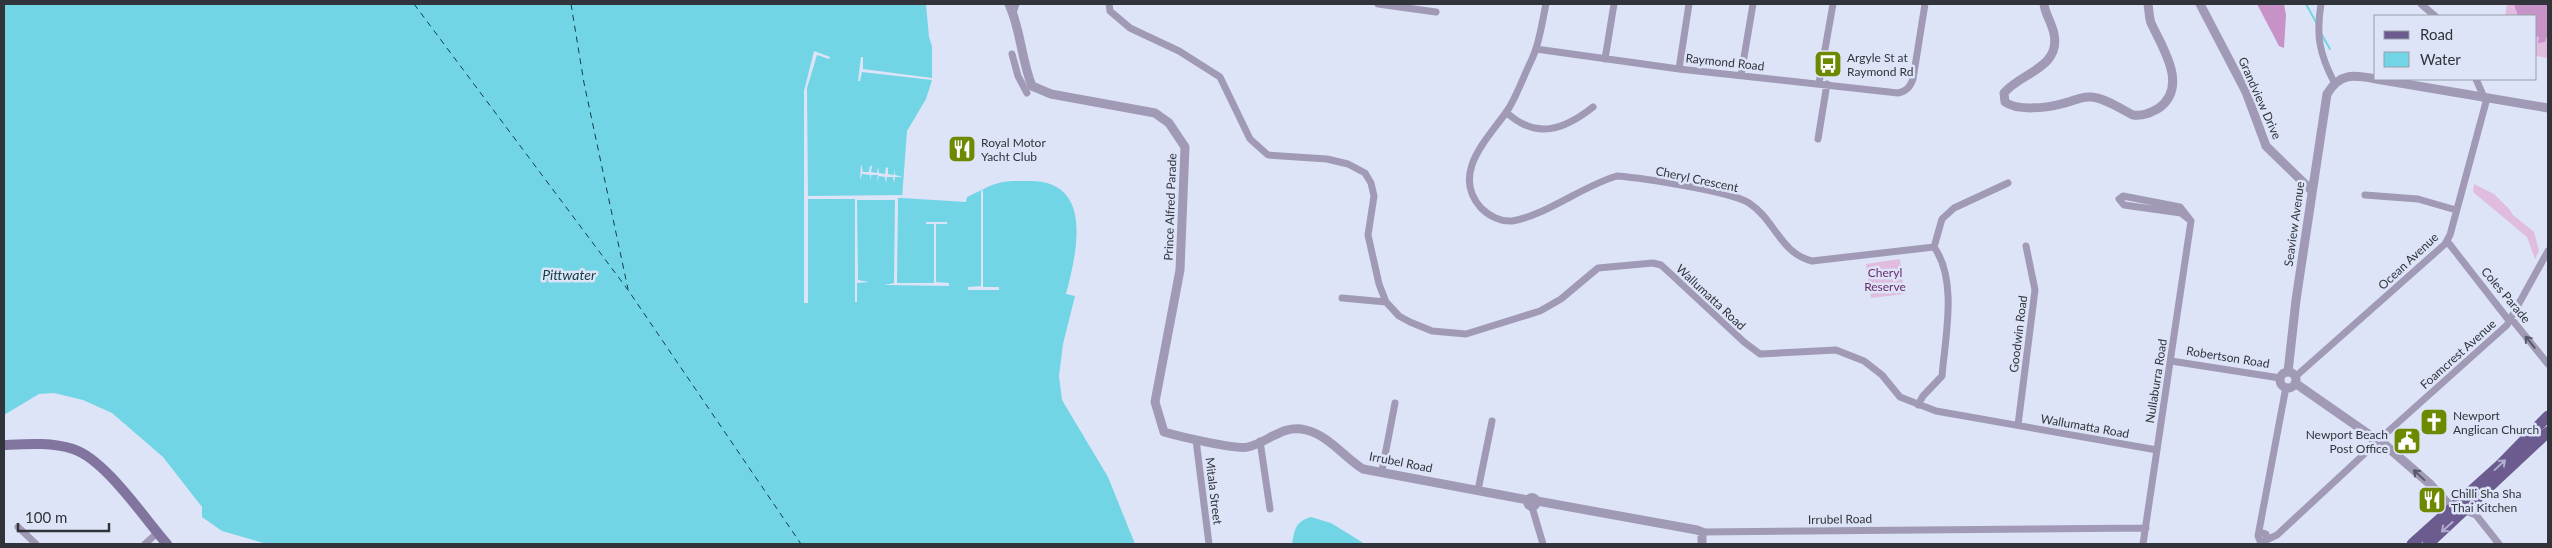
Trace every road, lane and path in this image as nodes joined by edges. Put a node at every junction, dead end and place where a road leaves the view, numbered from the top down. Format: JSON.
{"nodes":[{"id":1,"x":1009,"y":4,"type":"edge"},
{"id":2,"x":1016,"y":4,"type":"edge"},
{"id":3,"x":1109,"y":4,"type":"edge"},
{"id":4,"x":1378,"y":4,"type":"edge"},
{"id":5,"x":1546,"y":4,"type":"edge"},
{"id":6,"x":1614,"y":4,"type":"edge"},
{"id":7,"x":1689,"y":4,"type":"edge"},
{"id":8,"x":1754,"y":4,"type":"edge"},
{"id":9,"x":1833,"y":4,"type":"edge"},
{"id":10,"x":1925,"y":4,"type":"edge"},
{"id":11,"x":2044,"y":4,"type":"edge"},
{"id":12,"x":2148,"y":4,"type":"edge"},
{"id":13,"x":2200,"y":4,"type":"edge"},
{"id":14,"x":2321,"y":4,"type":"edge"},
{"id":15,"x":2421,"y":4,"type":"edge"},
{"id":16,"x":1436,"y":12,"type":"dead end"},
{"id":17,"x":1014,"y":14,"type":"junction"},
{"id":18,"x":2433,"y":15,"type":"edge"},
{"id":19,"x":1536,"y":49,"type":"junction"},
{"id":20,"x":1012,"y":54,"type":"dead end"},
{"id":21,"x":1605,"y":59,"type":"junction"},
{"id":22,"x":1679,"y":68,"type":"junction"},
{"id":23,"x":1741,"y":75,"type":"junction"},
{"id":24,"x":2374,"y":79,"type":"edge"},
{"id":25,"x":2382,"y":80,"type":"edge"},
{"id":26,"x":2476,"y":80,"type":"edge"},
{"id":27,"x":2334,"y":82,"type":"junction"},
{"id":28,"x":1823,"y":83,"type":"junction"},
{"id":29,"x":1027,"y":93,"type":"dead end"},
{"id":30,"x":2484,"y":97,"type":"junction"},
{"id":31,"x":1593,"y":107,"type":"dead end"},
{"id":32,"x":2548,"y":108,"type":"edge"},
{"id":33,"x":1506,"y":112,"type":"junction"},
{"id":34,"x":1818,"y":139,"type":"dead end"},
{"id":35,"x":2008,"y":183,"type":"dead end"},
{"id":36,"x":2312,"y":191,"type":"junction"},
{"id":37,"x":2365,"y":196,"type":"dead end"},
{"id":38,"x":2456,"y":210,"type":"junction"},
{"id":39,"x":2191,"y":221,"type":"junction"},
{"id":40,"x":2447,"y":241,"type":"junction"},
{"id":41,"x":2026,"y":246,"type":"dead end"},
{"id":42,"x":1934,"y":247,"type":"junction"},
{"id":43,"x":2548,"y":251,"type":"edge"},
{"id":44,"x":1342,"y":298,"type":"dead end"},
{"id":45,"x":1386,"y":302,"type":"junction"},
{"id":46,"x":2511,"y":319,"type":"junction"},
{"id":47,"x":2171,"y":361,"type":"junction"},
{"id":48,"x":2548,"y":364,"type":"edge"},
{"id":49,"x":2290,"y":378,"type":"junction"},
{"id":50,"x":2286,"y":387,"type":"joint"},
{"id":51,"x":1395,"y":402,"type":"dead end"},
{"id":52,"x":1918,"y":405,"type":"junction"},
{"id":53,"x":2548,"y":416,"type":"edge"},
{"id":54,"x":1492,"y":421,"type":"dead end"},
{"id":55,"x":2018,"y":425,"type":"junction"},
{"id":56,"x":1164,"y":432,"type":"joint"},
{"id":57,"x":2548,"y":432,"type":"edge"},
{"id":58,"x":1196,"y":440,"type":"junction"},
{"id":59,"x":1260,"y":440,"type":"junction"},
{"id":60,"x":2379,"y":441,"type":"junction"},
{"id":61,"x":4,"y":445,"type":"edge"},
{"id":62,"x":2157,"y":450,"type":"junction"},
{"id":63,"x":1382,"y":471,"type":"junction"},
{"id":64,"x":1478,"y":490,"type":"junction"},
{"id":65,"x":1532,"y":503,"type":"junction"},
{"id":66,"x":2452,"y":508,"type":"junction"},
{"id":67,"x":1270,"y":509,"type":"dead end"},
{"id":68,"x":2465,"y":510,"type":"junction"},
{"id":69,"x":18,"y":527,"type":"dead end"},
{"id":70,"x":2146,"y":528,"type":"junction"},
{"id":71,"x":1702,"y":532,"type":"junction"},
{"id":72,"x":157,"y":533,"type":"junction"},
{"id":73,"x":2262,"y":538,"type":"edge"},
{"id":74,"x":2498,"y":543,"type":"edge"},
{"id":75,"x":36,"y":544,"type":"edge"},
{"id":76,"x":145,"y":544,"type":"edge"},
{"id":77,"x":167,"y":544,"type":"edge"},
{"id":78,"x":1209,"y":544,"type":"edge"},
{"id":79,"x":1543,"y":544,"type":"edge"},
{"id":80,"x":1702,"y":544,"type":"edge"},
{"id":81,"x":2143,"y":544,"type":"edge"},
{"id":82,"x":2412,"y":544,"type":"edge"},
{"id":83,"x":2428,"y":544,"type":"edge"}],
"edges":[{"from":1,"to":17,"type":"street","name":"Prince Alfred Parade"},
{"from":2,"to":17,"type":"street"},
{"from":3,"to":45,"type":"street","name":"Wallumatta Road"},
{"from":4,"to":16,"type":"street"},
{"from":5,"to":19,"type":"street","name":"Cheryl Crescent"},
{"from":6,"to":21,"type":"street"},
{"from":7,"to":22,"type":"street"},
{"from":8,"to":23,"type":"street"},
{"from":9,"to":28,"type":"street"},
{"from":10,"to":28,"type":"street","name":"Raymond Road"},
{"from":11,"to":12,"type":"street"},
{"from":13,"to":36,"type":"street","name":"Grandview Drive"},
{"from":14,"to":27,"type":"street"},
{"from":15,"to":18,"type":"street"},
{"from":17,"to":56,"type":"street","name":"Prince Alfred Parade"},
{"from":19,"to":21,"type":"street","name":"Raymond Road"},
{"from":19,"to":33,"type":"street","name":"Cheryl Crescent"},
{"from":20,"to":29,"type":"street"},
{"from":21,"to":22,"type":"street","name":"Raymond Road"},
{"from":22,"to":23,"type":"street","name":"Raymond Road"},
{"from":23,"to":28,"type":"street","name":"Raymond Road"},
{"from":24,"to":27,"type":"street"},
{"from":25,"to":30,"type":"street"},
{"from":26,"to":30,"type":"street"},
{"from":27,"to":36,"type":"street","name":"Seaview Avenue"},
{"from":28,"to":34,"type":"street"},
{"from":30,"to":32,"type":"street"},
{"from":30,"to":38,"type":"street","name":"Ocean Avenue"},
{"from":31,"to":33,"type":"street"},
{"from":33,"to":42,"type":"street","name":"Cheryl Crescent"},
{"from":35,"to":42,"type":"street"},
{"from":36,"to":49,"type":"street","name":"Seaview Avenue"},
{"from":37,"to":38,"type":"street"},
{"from":38,"to":40,"type":"street","name":"Ocean Avenue"},
{"from":39,"to":39,"type":"street"},
{"from":39,"to":47,"type":"street","name":"Nullaburra Road"},
{"from":40,"to":46,"type":"street","name":"Coles Parade"},
{"from":40,"to":49,"type":"street","name":"Ocean Avenue"},
{"from":41,"to":55,"type":"street","name":"Goodwin Road"},
{"from":42,"to":52,"type":"street"},
{"from":43,"to":46,"type":"street","name":"Foamcrest Avenue"},
{"from":44,"to":45,"type":"street"},
{"from":45,"to":52,"type":"street","name":"Wallumatta Road"},
{"from":48,"to":46,"type":"street","name":"Coles Parade","one_way":true},
{"from":46,"to":60,"type":"street","name":"Foamcrest Avenue"},
{"from":47,"to":49,"type":"street","name":"Robertson Road"},
{"from":47,"to":62,"type":"street","name":"Nullaburra Road"},
{"from":49,"to":50,"type":"street"},
{"from":49,"to":60,"type":"street","name":"Robertson Road"},
{"from":50,"to":73,"type":"street"},
{"from":51,"to":63,"type":"street"},
{"from":52,"to":55,"type":"street","name":"Wallumatta Road"},
{"from":66,"to":53,"type":"main road","one_way":true},
{"from":54,"to":64,"type":"street"},
{"from":55,"to":62,"type":"street","name":"Wallumatta Road"},
{"from":56,"to":58,"type":"street","name":"Irrubel Road"},
{"from":57,"to":68,"type":"main road"},
{"from":58,"to":59,"type":"street","name":"Irrubel Road"},
{"from":58,"to":78,"type":"street","name":"Mitala Street"},
{"from":59,"to":63,"type":"street","name":"Irrubel Road"},
{"from":59,"to":67,"type":"street"},
{"from":66,"to":60,"type":"street","name":"Robertson Road","one_way":true},
{"from":60,"to":73,"type":"street","name":"Foamcrest Avenue"},
{"from":61,"to":72,"type":"main road"},
{"from":62,"to":70,"type":"street","name":"Nullaburra Road"},
{"from":63,"to":64,"type":"street","name":"Irrubel Road"},
{"from":64,"to":65,"type":"street","name":"Irrubel Road"},
{"from":65,"to":71,"type":"street","name":"Irrubel Road"},
{"from":65,"to":79,"type":"street"},
{"from":66,"to":82,"type":"main road"},
{"from":68,"to":74,"type":"street"},
{"from":68,"to":83,"type":"main road","one_way":true},
{"from":69,"to":75,"type":"street"},
{"from":70,"to":71,"type":"street","name":"Irrubel Road"},
{"from":70,"to":81,"type":"street","name":"Nullaburra Road"},
{"from":71,"to":80,"type":"street"},
{"from":72,"to":76,"type":"street"},
{"from":72,"to":77,"type":"main road"}]}
